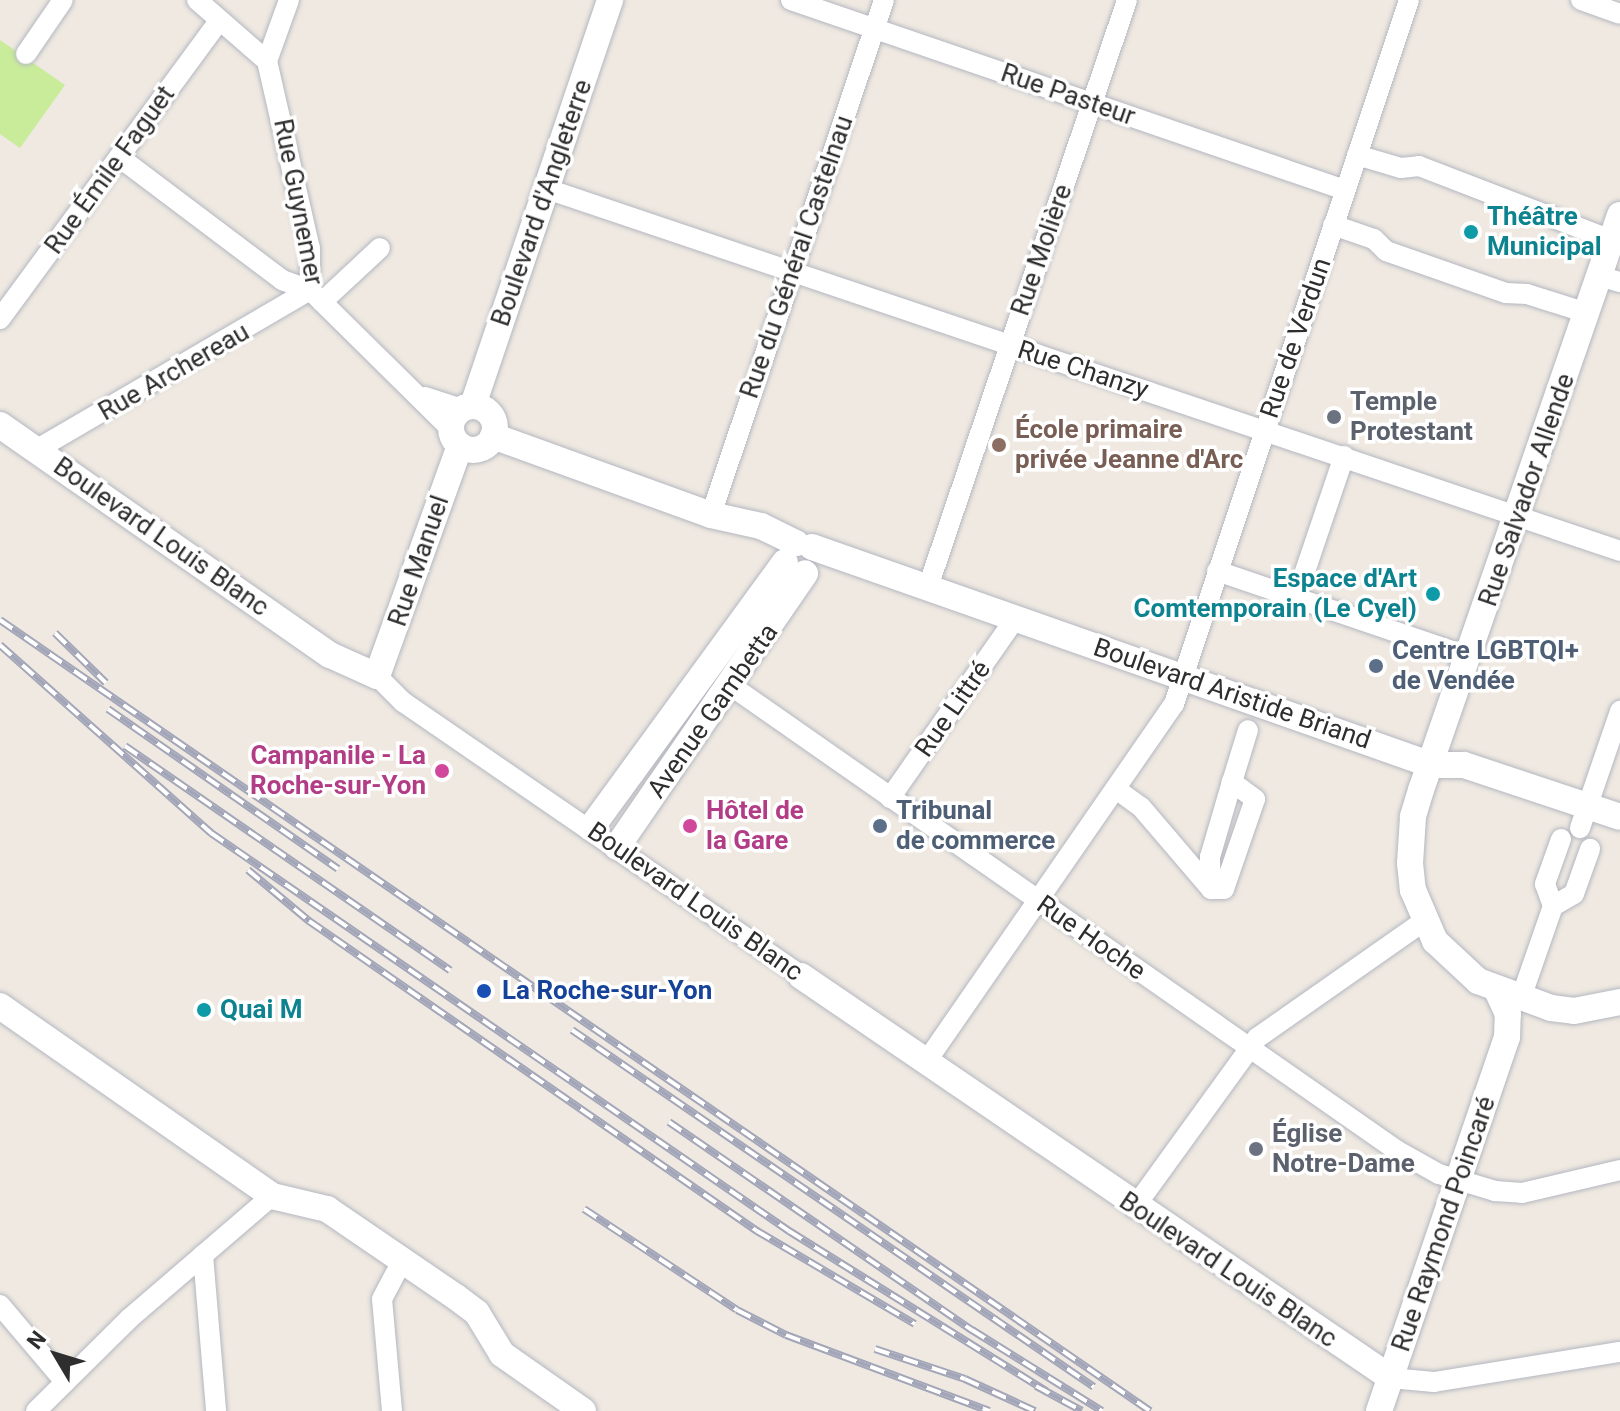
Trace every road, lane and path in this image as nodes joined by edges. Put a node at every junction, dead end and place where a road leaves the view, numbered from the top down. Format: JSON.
{"nodes":[{"id":1,"x":63,"y":0,"type":"edge"},
{"id":2,"x":197,"y":0,"type":"edge"},
{"id":3,"x":289,"y":0,"type":"edge"},
{"id":4,"x":610,"y":0,"type":"edge"},
{"id":5,"x":791,"y":0,"type":"edge"},
{"id":6,"x":884,"y":0,"type":"edge"},
{"id":7,"x":1127,"y":0,"type":"edge"},
{"id":8,"x":1409,"y":0,"type":"edge"},
{"id":9,"x":1581,"y":0,"type":"edge"},
{"id":10,"x":1620,"y":14,"type":"edge"},
{"id":11,"x":219,"y":21,"type":"junction"},
{"id":12,"x":875,"y":28,"type":"junction"},
{"id":13,"x":26,"y":54,"type":"dead end"},
{"id":14,"x":267,"y":61,"type":"junction"},
{"id":15,"x":1092,"y":103,"type":"junction"},
{"id":16,"x":1357,"y":155,"type":"junction"},
{"id":17,"x":119,"y":157,"type":"junction"},
{"id":18,"x":547,"y":189,"type":"junction"},
{"id":19,"x":1345,"y":190,"type":"junction"},
{"id":20,"x":1620,"y":215,"type":"edge"},
{"id":21,"x":1333,"y":225,"type":"junction"},
{"id":22,"x":1611,"y":240,"type":"junction"},
{"id":23,"x":380,"y":248,"type":"dead end"},
{"id":24,"x":793,"y":270,"type":"junction"},
{"id":25,"x":1610,"y":279,"type":"edge"},
{"id":26,"x":316,"y":296,"type":"junction"},
{"id":27,"x":1587,"y":313,"type":"junction"},
{"id":28,"x":0,"y":319,"type":"edge"},
{"id":29,"x":1010,"y":346,"type":"junction"},
{"id":30,"x":461,"y":422,"type":"junction"},
{"id":31,"x":0,"y":425,"type":"edge"},
{"id":32,"x":1265,"y":430,"type":"junction"},
{"id":33,"x":493,"y":436,"type":"junction"},
{"id":34,"x":36,"y":450,"type":"junction"},
{"id":35,"x":1344,"y":456,"type":"junction"},
{"id":36,"x":711,"y":515,"type":"junction"},
{"id":37,"x":1518,"y":517,"type":"junction"},
{"id":38,"x":1620,"y":551,"type":"edge"},
{"id":39,"x":799,"y":558,"type":"junction"},
{"id":40,"x":1217,"y":571,"type":"junction"},
{"id":41,"x":927,"y":590,"type":"junction"},
{"id":42,"x":1296,"y":598,"type":"junction"},
{"id":43,"x":1015,"y":619,"type":"junction"},
{"id":44,"x":1470,"y":657,"type":"junction"},
{"id":45,"x":377,"y":676,"type":"junction"},
{"id":46,"x":1183,"y":676,"type":"junction"},
{"id":47,"x":730,"y":685,"type":"junction"},
{"id":48,"x":1620,"y":711,"type":"edge"},
{"id":49,"x":1248,"y":730,"type":"dead end"},
{"id":50,"x":1432,"y":765,"type":"junction"},
{"id":51,"x":1116,"y":789,"type":"junction"},
{"id":52,"x":890,"y":798,"type":"junction"},
{"id":53,"x":1584,"y":817,"type":"junction"},
{"id":54,"x":1620,"y":817,"type":"edge"},
{"id":55,"x":591,"y":828,"type":"junction"},
{"id":56,"x":1561,"y":839,"type":"dead end"},
{"id":57,"x":617,"y":847,"type":"junction"},
{"id":58,"x":1590,"y":849,"type":"dead end"},
{"id":59,"x":1038,"y":902,"type":"junction"},
{"id":60,"x":1553,"y":906,"type":"junction"},
{"id":61,"x":1424,"y":921,"type":"junction"},
{"id":62,"x":801,"y":976,"type":"joint"},
{"id":63,"x":1509,"y":992,"type":"junction"},
{"id":64,"x":1620,"y":1002,"type":"edge"},
{"id":65,"x":0,"y":1006,"type":"edge"},
{"id":66,"x":1551,"y":1008,"type":"junction"},
{"id":67,"x":1507,"y":1037,"type":"junction"},
{"id":68,"x":1248,"y":1047,"type":"junction"},
{"id":69,"x":926,"y":1062,"type":"junction"},
{"id":70,"x":1620,"y":1170,"type":"edge"},
{"id":71,"x":1458,"y":1181,"type":"junction"},
{"id":72,"x":272,"y":1196,"type":"junction"},
{"id":73,"x":1134,"y":1208,"type":"junction"},
{"id":74,"x":203,"y":1255,"type":"junction"},
{"id":75,"x":402,"y":1261,"type":"junction"},
{"id":76,"x":0,"y":1305,"type":"edge"},
{"id":77,"x":1620,"y":1352,"type":"edge"},
{"id":78,"x":1391,"y":1378,"type":"junction"},
{"id":79,"x":65,"y":1382,"type":"junction"},
{"id":80,"x":36,"y":1411,"type":"edge"},
{"id":81,"x":216,"y":1411,"type":"edge"},
{"id":82,"x":392,"y":1411,"type":"edge"},
{"id":83,"x":583,"y":1411,"type":"edge"},
{"id":84,"x":1379,"y":1411,"type":"edge"}],
"edges":[{"from":1,"to":13,"type":"street"},
{"from":2,"to":11,"type":"street"},
{"from":3,"to":14,"type":"street"},
{"from":4,"to":18,"type":"street","name":"Boulevard d'Angleterre"},
{"from":5,"to":12,"type":"street","name":"Rue Pasteur"},
{"from":6,"to":12,"type":"street","name":"Rue du Général Castelnau"},
{"from":7,"to":15,"type":"street","name":"Rue Molière"},
{"from":8,"to":16,"type":"street","name":"Rue de Verdun"},
{"from":9,"to":10,"type":"street"},
{"from":11,"to":14,"type":"street"},
{"from":11,"to":17,"type":"street","name":"Rue Émile Faguet"},
{"from":12,"to":15,"type":"street","name":"Rue Pasteur"},
{"from":12,"to":24,"type":"street","name":"Rue du Général Castelnau"},
{"from":14,"to":26,"type":"street","name":"Rue Guynemer"},
{"from":15,"to":19,"type":"street","name":"Rue Pasteur"},
{"from":15,"to":29,"type":"street","name":"Rue Molière"},
{"from":16,"to":19,"type":"street","name":"Rue de Verdun"},
{"from":16,"to":22,"type":"street"},
{"from":17,"to":26,"type":"street"},
{"from":17,"to":28,"type":"street","name":"Rue Émile Faguet"},
{"from":18,"to":24,"type":"street","name":"Rue Chanzy"},
{"from":18,"to":30,"type":"street","name":"Boulevard d'Angleterre"},
{"from":19,"to":21,"type":"street","name":"Rue de Verdun"},
{"from":20,"to":22,"type":"street","name":"Rue Salvador Allende"},
{"from":21,"to":27,"type":"street"},
{"from":21,"to":32,"type":"street","name":"Rue de Verdun"},
{"from":22,"to":25,"type":"street","name":"Rue Salvador Allende"},
{"from":23,"to":26,"type":"street","name":"Rue Archereau"},
{"from":24,"to":29,"type":"street","name":"Rue Chanzy"},
{"from":24,"to":36,"type":"street","name":"Rue du Général Castelnau"},
{"from":25,"to":27,"type":"street","name":"Rue Salvador Allende"},
{"from":26,"to":30,"type":"street","name":"Rue Guynemer"},
{"from":26,"to":34,"type":"street","name":"Rue Archereau"},
{"from":27,"to":37,"type":"street","name":"Rue Salvador Allende"},
{"from":29,"to":32,"type":"street","name":"Rue Chanzy"},
{"from":29,"to":41,"type":"street","name":"Rue Molière"},
{"from":30,"to":33,"type":"street"},
{"from":30,"to":33,"type":"street"},
{"from":30,"to":45,"type":"street","name":"Rue Manuel"},
{"from":31,"to":34,"type":"street","name":"Boulevard Louis Blanc"},
{"from":32,"to":35,"type":"street","name":"Rue Chanzy"},
{"from":32,"to":40,"type":"street","name":"Rue de Verdun"},
{"from":33,"to":36,"type":"street","name":"Boulevard Aristide Briand"},
{"from":34,"to":45,"type":"street","name":"Boulevard Louis Blanc"},
{"from":35,"to":37,"type":"street","name":"Rue Chanzy"},
{"from":35,"to":42,"type":"street"},
{"from":36,"to":39,"type":"street","name":"Boulevard Aristide Briand"},
{"from":37,"to":38,"type":"street","name":"Rue Chanzy"},
{"from":37,"to":44,"type":"street","name":"Rue Salvador Allende"},
{"from":39,"to":41,"type":"street","name":"Boulevard Aristide Briand"},
{"from":39,"to":47,"type":"street","name":"Avenue Gambetta"},
{"from":39,"to":55,"type":"street","name":"Avenue Gambetta"},
{"from":40,"to":42,"type":"street"},
{"from":40,"to":46,"type":"street","name":"Rue de Verdun"},
{"from":41,"to":43,"type":"street","name":"Boulevard Aristide Briand"},
{"from":42,"to":44,"type":"street"},
{"from":43,"to":46,"type":"street","name":"Boulevard Aristide Briand"},
{"from":43,"to":52,"type":"street","name":"Rue Littré"},
{"from":44,"to":50,"type":"street","name":"Rue Salvador Allende"},
{"from":45,"to":55,"type":"street","name":"Boulevard Louis Blanc"},
{"from":46,"to":50,"type":"street","name":"Boulevard Aristide Briand"},
{"from":46,"to":51,"type":"street","name":"Rue de Verdun"},
{"from":47,"to":52,"type":"street","name":"Rue Hoche"},
{"from":47,"to":57,"type":"street","name":"Avenue Gambetta"},
{"from":48,"to":53,"type":"street"},
{"from":49,"to":51,"type":"street"},
{"from":50,"to":53,"type":"street","name":"Boulevard Aristide Briand"},
{"from":50,"to":61,"type":"street","name":"Rue Salvador Allende"},
{"from":51,"to":59,"type":"street","name":"Rue de Verdun"},
{"from":52,"to":59,"type":"street","name":"Rue Hoche"},
{"from":53,"to":54,"type":"street","name":"Boulevard Aristide Briand"},
{"from":55,"to":57,"type":"street","name":"Boulevard Louis Blanc"},
{"from":56,"to":60,"type":"street"},
{"from":57,"to":62,"type":"street","name":"Boulevard Louis Blanc"},
{"from":58,"to":60,"type":"street"},
{"from":59,"to":68,"type":"street","name":"Rue Hoche"},
{"from":59,"to":69,"type":"street","name":"Rue de Verdun"},
{"from":60,"to":63,"type":"street"},
{"from":61,"to":63,"type":"street","name":"Rue Salvador Allende"},
{"from":61,"to":68,"type":"street"},
{"from":62,"to":69,"type":"street","name":"Boulevard Louis Blanc"},
{"from":63,"to":66,"type":"street","name":"Rue Salvador Allende"},
{"from":63,"to":67,"type":"street","name":"Rue Raymond Poincaré"},
{"from":64,"to":66,"type":"street"},
{"from":65,"to":72,"type":"street"},
{"from":66,"to":67,"type":"street"},
{"from":67,"to":71,"type":"street","name":"Rue Raymond Poincaré"},
{"from":68,"to":71,"type":"street","name":"Rue Hoche"},
{"from":68,"to":73,"type":"street"},
{"from":69,"to":73,"type":"street","name":"Boulevard Louis Blanc"},
{"from":70,"to":71,"type":"street","name":"Rue Hoche"},
{"from":71,"to":78,"type":"street","name":"Rue Raymond Poincaré"},
{"from":72,"to":74,"type":"street"},
{"from":72,"to":75,"type":"street"},
{"from":73,"to":78,"type":"street","name":"Boulevard Louis Blanc"},
{"from":74,"to":79,"type":"street"},
{"from":74,"to":81,"type":"street"},
{"from":75,"to":82,"type":"street"},
{"from":75,"to":83,"type":"street"},
{"from":76,"to":79,"type":"street"},
{"from":77,"to":78,"type":"street"},
{"from":78,"to":84,"type":"street","name":"Rue Raymond Poincaré"},
{"from":79,"to":80,"type":"street"}]}
